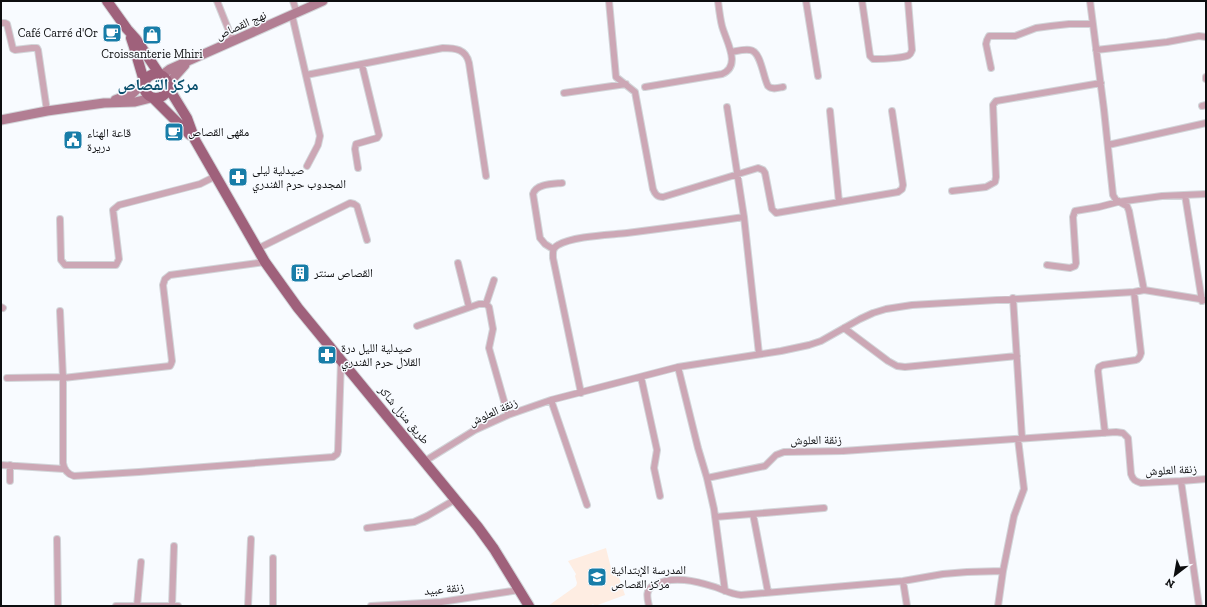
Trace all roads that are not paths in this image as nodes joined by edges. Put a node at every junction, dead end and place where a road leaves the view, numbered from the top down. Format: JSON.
{"nodes":[{"id":1,"x":107,"y":1,"type":"edge"},
{"id":2,"x":217,"y":1,"type":"edge"},
{"id":3,"x":293,"y":1,"type":"edge"},
{"id":4,"x":323,"y":1,"type":"edge"},
{"id":5,"x":609,"y":1,"type":"edge"},
{"id":6,"x":718,"y":1,"type":"edge"},
{"id":7,"x":806,"y":1,"type":"edge"},
{"id":8,"x":862,"y":1,"type":"edge"},
{"id":9,"x":908,"y":1,"type":"edge"},
{"id":10,"x":1090,"y":1,"type":"edge"},
{"id":11,"x":294,"y":14,"type":"junction"},
{"id":12,"x":1,"y":23,"type":"edge"},
{"id":13,"x":1093,"y":24,"type":"junction"},
{"id":14,"x":127,"y":29,"type":"junction"},
{"id":15,"x":1206,"y":37,"type":"edge"},
{"id":16,"x":233,"y":41,"type":"junction"},
{"id":17,"x":1096,"y":50,"type":"junction"},
{"id":18,"x":731,"y":52,"type":"junction"},
{"id":19,"x":190,"y":60,"type":"junction"},
{"id":20,"x":362,"y":64,"type":"junction"},
{"id":21,"x":991,"y":68,"type":"dead end"},
{"id":22,"x":161,"y":75,"type":"junction"},
{"id":23,"x":306,"y":75,"type":"junction"},
{"id":24,"x":818,"y":76,"type":"dead end"},
{"id":25,"x":144,"y":82,"type":"junction"},
{"id":26,"x":1100,"y":83,"type":"junction"},
{"id":27,"x":626,"y":84,"type":"junction"},
{"id":28,"x":168,"y":85,"type":"junction"},
{"id":29,"x":645,"y":87,"type":"dead end"},
{"id":30,"x":783,"y":87,"type":"dead end"},
{"id":31,"x":564,"y":93,"type":"dead end"},
{"id":32,"x":152,"y":98,"type":"junction"},
{"id":33,"x":104,"y":103,"type":"junction"},
{"id":34,"x":728,"y":107,"type":"dead end"},
{"id":35,"x":47,"y":111,"type":"junction"},
{"id":36,"x":830,"y":111,"type":"dead end"},
{"id":37,"x":892,"y":111,"type":"dead end"},
{"id":38,"x":1,"y":120,"type":"edge"},
{"id":39,"x":1206,"y":123,"type":"edge"},
{"id":40,"x":195,"y":140,"type":"junction"},
{"id":41,"x":1108,"y":145,"type":"junction"},
{"id":42,"x":307,"y":166,"type":"dead end"},
{"id":43,"x":358,"y":168,"type":"dead end"},
{"id":44,"x":738,"y":174,"type":"junction"},
{"id":45,"x":216,"y":176,"type":"junction"},
{"id":46,"x":486,"y":176,"type":"dead end"},
{"id":47,"x":562,"y":183,"type":"dead end"},
{"id":48,"x":952,"y":191,"type":"dead end"},
{"id":49,"x":1206,"y":194,"type":"edge"},
{"id":50,"x":1185,"y":195,"type":"junction"},
{"id":51,"x":839,"y":202,"type":"junction"},
{"id":52,"x":1118,"y":202,"type":"junction"},
{"id":53,"x":744,"y":218,"type":"junction"},
{"id":54,"x":60,"y":219,"type":"dead end"},
{"id":55,"x":367,"y":240,"type":"dead end"},
{"id":56,"x":257,"y":249,"type":"junction"},
{"id":57,"x":553,"y":249,"type":"junction"},
{"id":58,"x":265,"y":262,"type":"junction"},
{"id":59,"x":458,"y":263,"type":"dead end"},
{"id":60,"x":1047,"y":265,"type":"dead end"},
{"id":61,"x":494,"y":280,"type":"dead end"},
{"id":62,"x":1144,"y":290,"type":"junction"},
{"id":63,"x":1134,"y":292,"type":"junction"},
{"id":64,"x":1013,"y":298,"type":"junction"},
{"id":65,"x":1204,"y":300,"type":"edge"},
{"id":66,"x":486,"y":304,"type":"junction"},
{"id":67,"x":469,"y":307,"type":"junction"},
{"id":68,"x":60,"y":311,"type":"dead end"},
{"id":69,"x":417,"y":326,"type":"dead end"},
{"id":70,"x":844,"y":328,"type":"junction"},
{"id":71,"x":760,"y":354,"type":"junction"},
{"id":72,"x":1017,"y":356,"type":"junction"},
{"id":73,"x":341,"y":361,"type":"junction"},
{"id":74,"x":678,"y":367,"type":"junction"},
{"id":75,"x":641,"y":377,"type":"junction"},
{"id":76,"x":7,"y":378,"type":"dead end"},
{"id":77,"x":63,"y":378,"type":"junction"},
{"id":78,"x":581,"y":392,"type":"junction"},
{"id":79,"x":551,"y":400,"type":"junction"},
{"id":80,"x":508,"y":415,"type":"junction"},
{"id":81,"x":1105,"y":433,"type":"junction"},
{"id":82,"x":1020,"y":439,"type":"junction"},
{"id":83,"x":424,"y":461,"type":"junction"},
{"id":84,"x":1,"y":465,"type":"edge"},
{"id":85,"x":10,"y":465,"type":"junction"},
{"id":86,"x":64,"y":469,"type":"junction"},
{"id":87,"x":706,"y":478,"type":"junction"},
{"id":88,"x":1206,"y":479,"type":"edge"},
{"id":89,"x":10,"y":481,"type":"dead end"},
{"id":90,"x":1181,"y":481,"type":"junction"},
{"id":91,"x":660,"y":496,"type":"dead end"},
{"id":92,"x":456,"y":499,"type":"junction"},
{"id":93,"x":587,"y":505,"type":"dead end"},
{"id":94,"x":824,"y":508,"type":"dead end"},
{"id":95,"x":753,"y":514,"type":"junction"},
{"id":96,"x":715,"y":517,"type":"junction"},
{"id":97,"x":367,"y":528,"type":"dead end"},
{"id":98,"x":57,"y":539,"type":"dead end"},
{"id":99,"x":251,"y":539,"type":"dead end"},
{"id":100,"x":174,"y":546,"type":"dead end"},
{"id":101,"x":273,"y":558,"type":"dead end"},
{"id":102,"x":141,"y":562,"type":"dead end"},
{"id":103,"x":1003,"y":571,"type":"junction"},
{"id":104,"x":903,"y":581,"type":"junction"},
{"id":105,"x":519,"y":590,"type":"junction"},
{"id":106,"x":725,"y":591,"type":"junction"},
{"id":107,"x":768,"y":592,"type":"junction"},
{"id":108,"x":58,"y":606,"type":"edge"},
{"id":109,"x":116,"y":606,"type":"edge"},
{"id":110,"x":126,"y":606,"type":"edge"},
{"id":111,"x":137,"y":606,"type":"edge"},
{"id":112,"x":172,"y":606,"type":"edge"},
{"id":113,"x":178,"y":606,"type":"edge"},
{"id":114,"x":248,"y":606,"type":"edge"},
{"id":115,"x":273,"y":606,"type":"edge"},
{"id":116,"x":371,"y":606,"type":"edge"},
{"id":117,"x":529,"y":606,"type":"edge"},
{"id":118,"x":650,"y":606,"type":"edge"},
{"id":119,"x":907,"y":606,"type":"edge"},
{"id":120,"x":998,"y":606,"type":"edge"},
{"id":121,"x":1199,"y":606,"type":"edge"}],
"edges":[{"from":1,"to":14,"type":"main road"},
{"from":2,"to":16,"type":"street"},
{"from":3,"to":11,"type":"street"},
{"from":4,"to":11,"type":"street","name":"نهج القصاص"},
{"from":5,"to":27,"type":"street"},
{"from":6,"to":18,"type":"street"},
{"from":7,"to":24,"type":"street"},
{"from":8,"to":9,"type":"street"},
{"from":10,"to":13,"type":"street"},
{"from":11,"to":16,"type":"street","name":"نهج القصاص"},
{"from":11,"to":23,"type":"street"},
{"from":12,"to":35,"type":"street"},
{"from":13,"to":17,"type":"street"},
{"from":13,"to":21,"type":"street"},
{"from":14,"to":22,"type":"main road"},
{"from":14,"to":25,"type":"main road"},
{"from":15,"to":17,"type":"street"},
{"from":16,"to":19,"type":"street","name":"نهج القصاص"},
{"from":17,"to":26,"type":"street"},
{"from":18,"to":29,"type":"street"},
{"from":18,"to":30,"type":"street"},
{"from":19,"to":22,"type":"street","name":"نهج القصاص"},
{"from":19,"to":28,"type":"street","name":"نهج القصاص"},
{"from":20,"to":23,"type":"street"},
{"from":20,"to":43,"type":"street"},
{"from":20,"to":46,"type":"street"},
{"from":22,"to":25,"type":"main road"},
{"from":22,"to":28,"type":"main road"},
{"from":23,"to":42,"type":"street"},
{"from":25,"to":32,"type":"main road"},
{"from":25,"to":33,"type":"street"},
{"from":26,"to":41,"type":"street"},
{"from":26,"to":48,"type":"street"},
{"from":27,"to":31,"type":"street"},
{"from":27,"to":44,"type":"street"},
{"from":28,"to":32,"type":"main road"},
{"from":28,"to":40,"type":"main road","name":"طريق منزل شاكر"},
{"from":32,"to":33,"type":"street"},
{"from":32,"to":40,"type":"main road","name":"طريق منزل شاكر"},
{"from":33,"to":35,"type":"street"},
{"from":34,"to":44,"type":"street"},
{"from":35,"to":38,"type":"street"},
{"from":36,"to":51,"type":"street"},
{"from":37,"to":51,"type":"street"},
{"from":39,"to":41,"type":"street"},
{"from":40,"to":45,"type":"main road","name":"طريق منزل شاكر"},
{"from":41,"to":52,"type":"street"},
{"from":44,"to":51,"type":"street"},
{"from":44,"to":53,"type":"street"},
{"from":45,"to":54,"type":"street"},
{"from":45,"to":56,"type":"main road","name":"طريق منزل شاكر"},
{"from":47,"to":57,"type":"street"},
{"from":49,"to":50,"type":"street"},
{"from":50,"to":52,"type":"street"},
{"from":50,"to":65,"type":"street"},
{"from":52,"to":60,"type":"street"},
{"from":52,"to":62,"type":"street"},
{"from":53,"to":57,"type":"street"},
{"from":53,"to":71,"type":"street"},
{"from":55,"to":56,"type":"street"},
{"from":56,"to":58,"type":"main road","name":"طريق منزل شاكر"},
{"from":57,"to":78,"type":"street"},
{"from":58,"to":73,"type":"main road","name":"طريق منزل شاكر"},
{"from":58,"to":77,"type":"street"},
{"from":59,"to":67,"type":"street"},
{"from":61,"to":66,"type":"street"},
{"from":62,"to":63,"type":"street","name":"زنقة العلوش"},
{"from":62,"to":65,"type":"street"},
{"from":63,"to":64,"type":"street","name":"زنقة العلوش"},
{"from":63,"to":81,"type":"street"},
{"from":64,"to":70,"type":"street","name":"زنقة العلوش"},
{"from":64,"to":72,"type":"street"},
{"from":66,"to":67,"type":"street"},
{"from":66,"to":80,"type":"street"},
{"from":67,"to":69,"type":"street"},
{"from":68,"to":77,"type":"street"},
{"from":70,"to":71,"type":"street","name":"زنقة العلوش"},
{"from":70,"to":72,"type":"street"},
{"from":71,"to":74,"type":"street","name":"زنقة العلوش"},
{"from":72,"to":82,"type":"street"},
{"from":73,"to":83,"type":"main road","name":"طريق منزل شاكر"},
{"from":73,"to":86,"type":"street"},
{"from":74,"to":75,"type":"street","name":"زنقة العلوش"},
{"from":74,"to":87,"type":"street"},
{"from":75,"to":78,"type":"street","name":"زنقة العلوش"},
{"from":75,"to":91,"type":"street"},
{"from":76,"to":77,"type":"street"},
{"from":77,"to":86,"type":"street"},
{"from":78,"to":79,"type":"street","name":"زنقة العلوش"},
{"from":79,"to":80,"type":"street","name":"زنقة العلوش"},
{"from":79,"to":93,"type":"street"},
{"from":80,"to":83,"type":"street","name":"زنقة العلوش"},
{"from":81,"to":82,"type":"street","name":"زنقة العلوش"},
{"from":81,"to":90,"type":"street","name":"زنقة العلوش"},
{"from":82,"to":87,"type":"street","name":"زنقة العلوش"},
{"from":82,"to":103,"type":"street"},
{"from":83,"to":92,"type":"main road","name":"طريق منزل شاكر"},
{"from":84,"to":85,"type":"street"},
{"from":85,"to":86,"type":"street"},
{"from":85,"to":89,"type":"street"},
{"from":87,"to":96,"type":"street"},
{"from":88,"to":90,"type":"street","name":"زنقة العلوش"},
{"from":90,"to":121,"type":"street"},
{"from":92,"to":97,"type":"street"},
{"from":92,"to":105,"type":"main road","name":"طريق منزل شاكر"},
{"from":94,"to":95,"type":"street"},
{"from":95,"to":96,"type":"street"},
{"from":95,"to":107,"type":"street"},
{"from":96,"to":106,"type":"street"},
{"from":98,"to":108,"type":"street"},
{"from":99,"to":114,"type":"street"},
{"from":100,"to":112,"type":"street"},
{"from":101,"to":115,"type":"street"},
{"from":102,"to":111,"type":"street"},
{"from":103,"to":104,"type":"street"},
{"from":103,"to":120,"type":"street"},
{"from":104,"to":107,"type":"street"},
{"from":104,"to":119,"type":"street"},
{"from":105,"to":116,"type":"street","name":"زنقة عبيد"},
{"from":105,"to":117,"type":"main road","name":"طريق منزل شاكر"},
{"from":106,"to":107,"type":"street"},
{"from":106,"to":118,"type":"street"},
{"from":109,"to":110,"type":"street"},
{"from":110,"to":111,"type":"street"},
{"from":111,"to":112,"type":"street"},
{"from":112,"to":113,"type":"street"}]}
